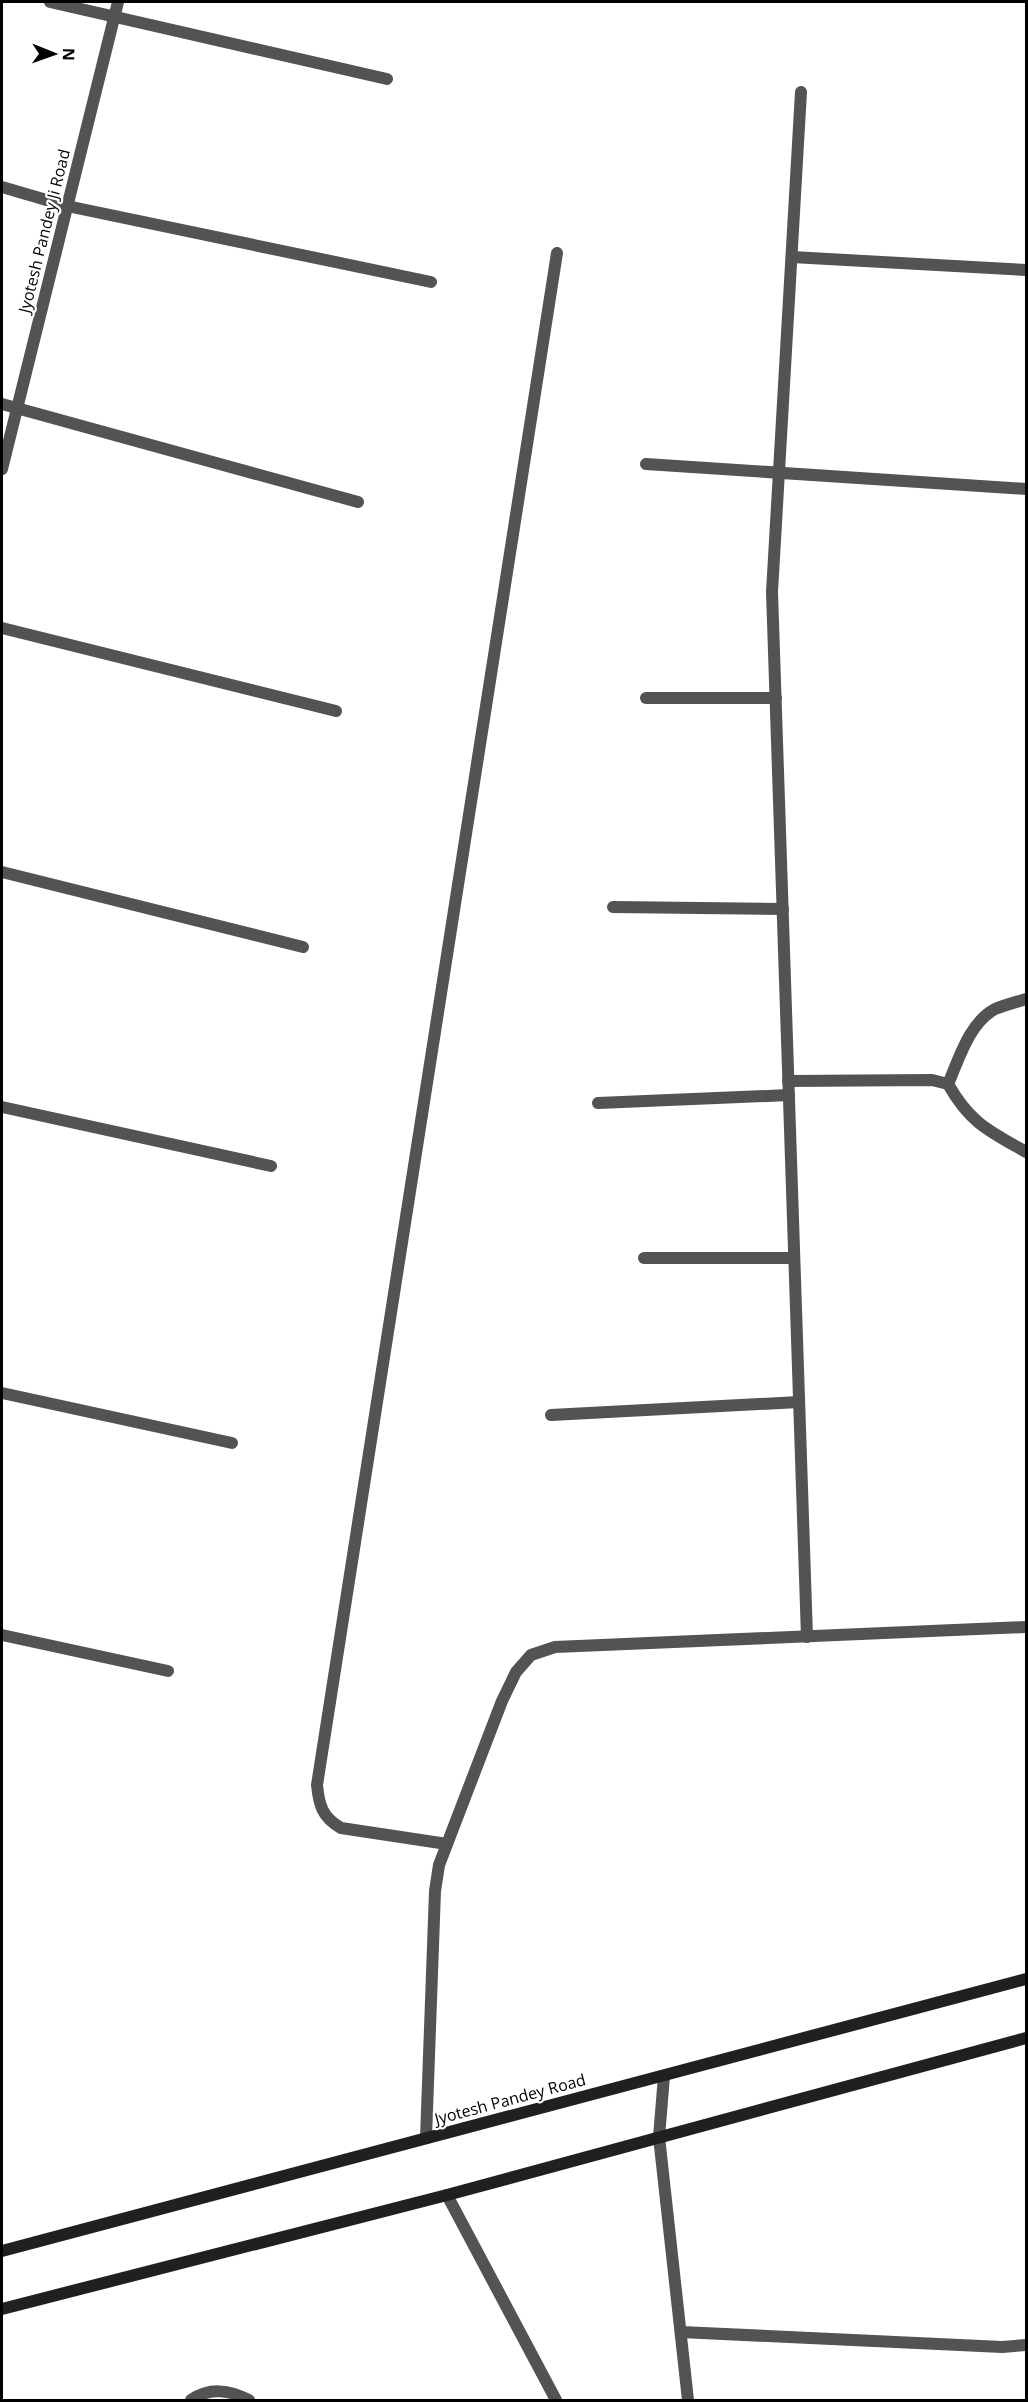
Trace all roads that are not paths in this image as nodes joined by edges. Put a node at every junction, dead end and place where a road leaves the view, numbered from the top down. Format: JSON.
{"nodes":[{"id":1,"x":50,"y":2,"type":"edge"},
{"id":2,"x":118,"y":2,"type":"edge"},
{"id":3,"x":114,"y":17,"type":"junction"},
{"id":4,"x":387,"y":79,"type":"dead end"},
{"id":5,"x":801,"y":92,"type":"dead end"},
{"id":6,"x":2,"y":187,"type":"edge"},
{"id":7,"x":67,"y":206,"type":"junction"},
{"id":8,"x":556,"y":253,"type":"dead end"},
{"id":9,"x":792,"y":257,"type":"junction"},
{"id":10,"x":1026,"y":270,"type":"edge"},
{"id":11,"x":431,"y":282,"type":"dead end"},
{"id":12,"x":2,"y":404,"type":"edge"},
{"id":13,"x":17,"y":408,"type":"junction"},
{"id":14,"x":646,"y":464,"type":"dead end"},
{"id":15,"x":2,"y":468,"type":"edge"},
{"id":16,"x":777,"y":475,"type":"junction"},
{"id":17,"x":1026,"y":489,"type":"edge"},
{"id":18,"x":358,"y":502,"type":"dead end"},
{"id":19,"x":2,"y":628,"type":"edge"},
{"id":20,"x":646,"y":698,"type":"dead end"},
{"id":21,"x":776,"y":698,"type":"junction"},
{"id":22,"x":336,"y":711,"type":"dead end"},
{"id":23,"x":2,"y":872,"type":"edge"},
{"id":24,"x":613,"y":907,"type":"dead end"},
{"id":25,"x":783,"y":909,"type":"junction"},
{"id":26,"x":303,"y":947,"type":"dead end"},
{"id":27,"x":1026,"y":999,"type":"edge"},
{"id":28,"x":788,"y":1081,"type":"junction"},
{"id":29,"x":948,"y":1084,"type":"junction"},
{"id":30,"x":789,"y":1095,"type":"junction"},
{"id":31,"x":598,"y":1103,"type":"dead end"},
{"id":32,"x":2,"y":1107,"type":"edge"},
{"id":33,"x":1026,"y":1152,"type":"edge"},
{"id":34,"x":271,"y":1166,"type":"dead end"},
{"id":35,"x":644,"y":1258,"type":"dead end"},
{"id":36,"x":794,"y":1258,"type":"junction"},
{"id":37,"x":2,"y":1394,"type":"edge"},
{"id":38,"x":799,"y":1402,"type":"junction"},
{"id":39,"x":551,"y":1415,"type":"dead end"},
{"id":40,"x":232,"y":1443,"type":"dead end"},
{"id":41,"x":1026,"y":1627,"type":"edge"},
{"id":42,"x":2,"y":1635,"type":"edge"},
{"id":43,"x":807,"y":1636,"type":"junction"},
{"id":44,"x":168,"y":1671,"type":"dead end"},
{"id":45,"x":447,"y":1844,"type":"junction"},
{"id":46,"x":1026,"y":1979,"type":"edge"},
{"id":47,"x":1026,"y":2038,"type":"edge"},
{"id":48,"x":664,"y":2076,"type":"junction"},
{"id":49,"x":660,"y":2137,"type":"junction"},
{"id":50,"x":426,"y":2139,"type":"junction"},
{"id":51,"x":447,"y":2195,"type":"junction"},
{"id":52,"x":2,"y":2251,"type":"edge"},
{"id":53,"x":2,"y":2309,"type":"edge"},
{"id":54,"x":681,"y":2332,"type":"junction"},
{"id":55,"x":1026,"y":2345,"type":"edge"},
{"id":56,"x":191,"y":2400,"type":"edge"},
{"id":57,"x":249,"y":2400,"type":"edge"},
{"id":58,"x":556,"y":2400,"type":"edge"},
{"id":59,"x":688,"y":2400,"type":"edge"}],
"edges":[{"from":1,"to":3,"type":"street"},
{"from":2,"to":3,"type":"street","name":"Jyotesh Pandey Ji Road"},
{"from":3,"to":4,"type":"street"},
{"from":3,"to":7,"type":"street","name":"Jyotesh Pandey Ji Road"},
{"from":5,"to":9,"type":"street"},
{"from":6,"to":7,"type":"street"},
{"from":7,"to":11,"type":"street"},
{"from":7,"to":13,"type":"street","name":"Jyotesh Pandey Ji Road"},
{"from":8,"to":45,"type":"street"},
{"from":9,"to":10,"type":"street"},
{"from":9,"to":16,"type":"street"},
{"from":12,"to":13,"type":"street"},
{"from":13,"to":15,"type":"street","name":"Jyotesh Pandey Ji Road"},
{"from":13,"to":18,"type":"street"},
{"from":14,"to":16,"type":"street"},
{"from":16,"to":17,"type":"street"},
{"from":16,"to":21,"type":"street"},
{"from":19,"to":22,"type":"street"},
{"from":20,"to":21,"type":"street"},
{"from":21,"to":25,"type":"street"},
{"from":23,"to":26,"type":"street"},
{"from":24,"to":25,"type":"street"},
{"from":25,"to":28,"type":"street"},
{"from":27,"to":29,"type":"street"},
{"from":28,"to":29,"type":"street"},
{"from":28,"to":30,"type":"street"},
{"from":29,"to":33,"type":"street"},
{"from":30,"to":31,"type":"street"},
{"from":30,"to":36,"type":"street"},
{"from":32,"to":34,"type":"street"},
{"from":35,"to":36,"type":"street"},
{"from":36,"to":38,"type":"street"},
{"from":37,"to":40,"type":"street"},
{"from":38,"to":39,"type":"street"},
{"from":38,"to":43,"type":"street"},
{"from":41,"to":43,"type":"street"},
{"from":42,"to":44,"type":"street"},
{"from":43,"to":45,"type":"street"},
{"from":45,"to":50,"type":"street"},
{"from":46,"to":48,"type":"street","name":"Jyotesh Pandey Road"},
{"from":47,"to":49,"type":"street"},
{"from":48,"to":49,"type":"street"},
{"from":48,"to":50,"type":"street","name":"Jyotesh Pandey Road"},
{"from":49,"to":51,"type":"street"},
{"from":49,"to":54,"type":"street"},
{"from":50,"to":52,"type":"street","name":"Jyotesh Pandey Road"},
{"from":51,"to":53,"type":"street"},
{"from":51,"to":58,"type":"street"},
{"from":54,"to":55,"type":"street"},
{"from":54,"to":59,"type":"street"},
{"from":56,"to":57,"type":"street"}]}
